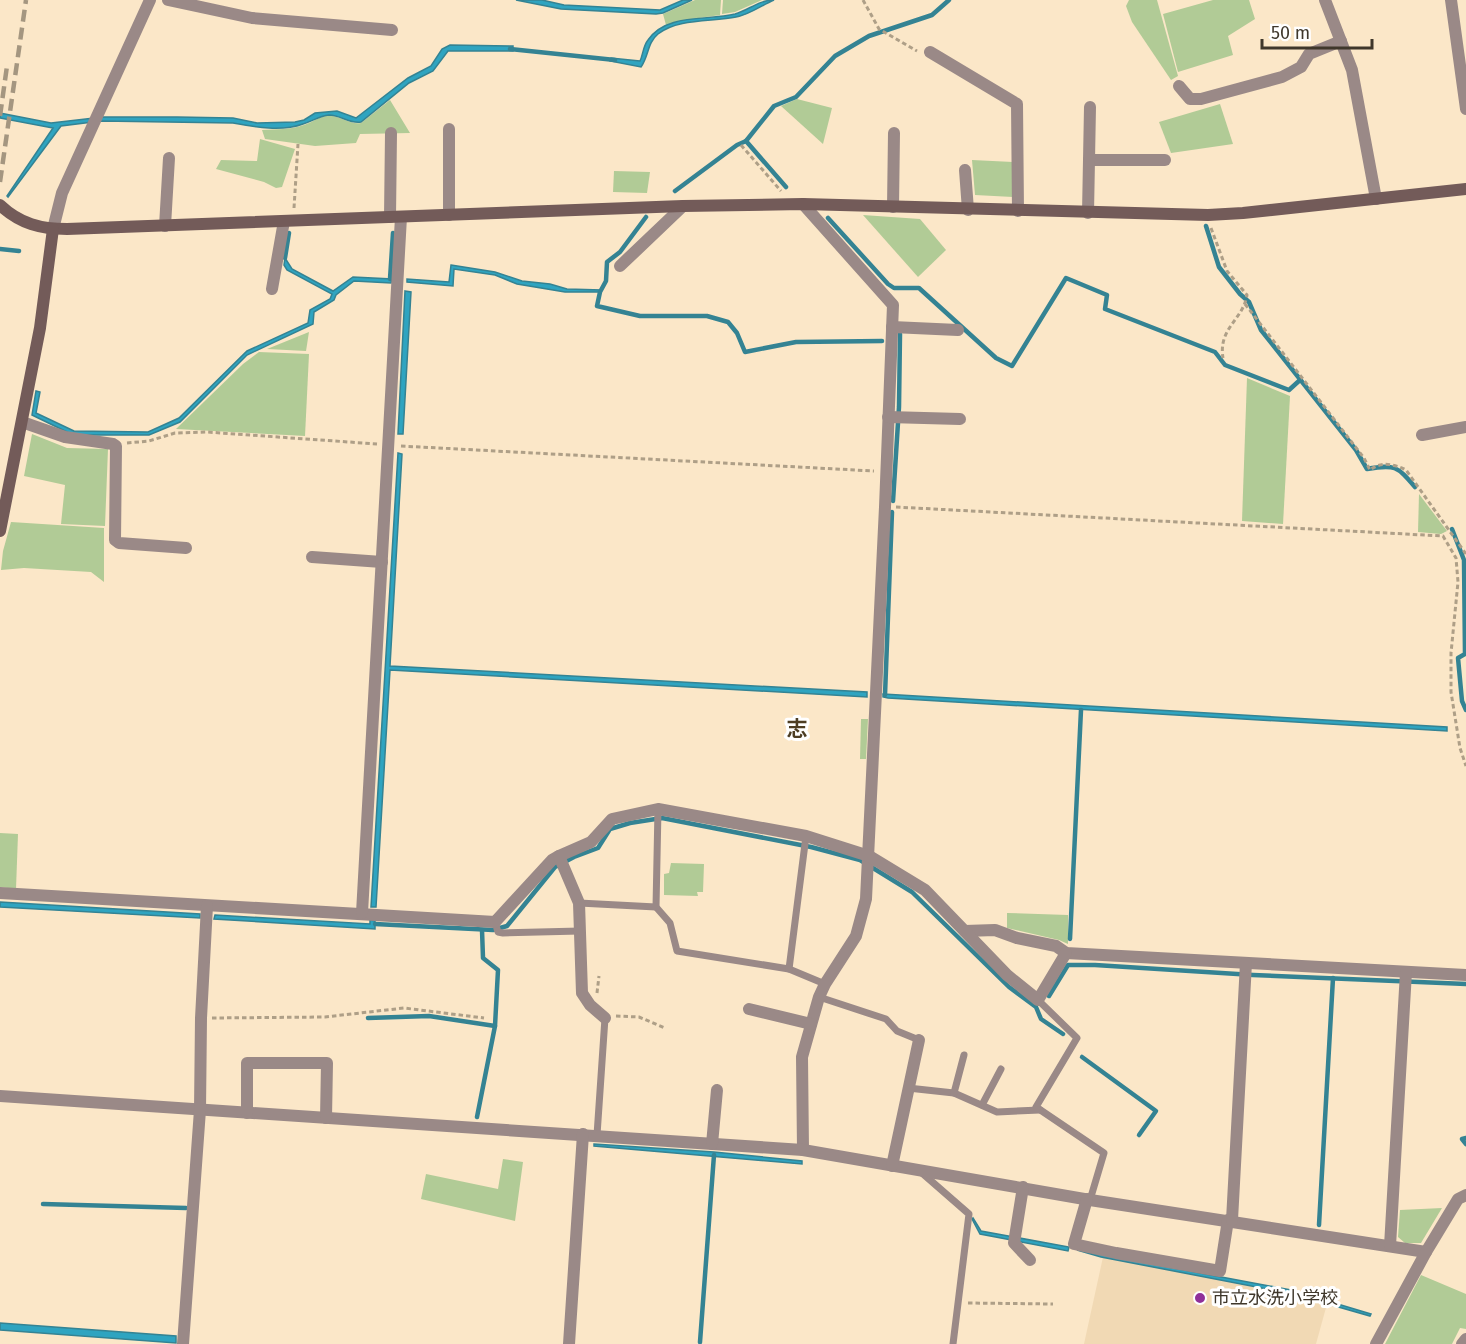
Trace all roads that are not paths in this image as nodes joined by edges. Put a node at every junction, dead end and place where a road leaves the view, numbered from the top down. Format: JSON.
{"nodes":[{"id":1,"x":150,"y":0,"type":"edge"},
{"id":2,"x":168,"y":0,"type":"edge"},
{"id":3,"x":1325,"y":0,"type":"edge"},
{"id":4,"x":1451,"y":0,"type":"edge"},
{"id":5,"x":392,"y":30,"type":"dead end"},
{"id":6,"x":1341,"y":41,"type":"junction"},
{"id":7,"x":927,"y":54,"type":"road end"},
{"id":8,"x":1463,"y":66,"type":"edge"},
{"id":9,"x":1179,"y":86,"type":"dead end"},
{"id":10,"x":1090,"y":107,"type":"dead end"},
{"id":11,"x":1466,"y":109,"type":"edge"},
{"id":12,"x":449,"y":129,"type":"dead end"},
{"id":13,"x":391,"y":133,"type":"dead end"},
{"id":14,"x":894,"y":133,"type":"dead end"},
{"id":15,"x":169,"y":158,"type":"dead end"},
{"id":16,"x":1089,"y":160,"type":"junction"},
{"id":17,"x":1165,"y":160,"type":"dead end"},
{"id":18,"x":965,"y":170,"type":"dead end"},
{"id":19,"x":1466,"y":189,"type":"edge"},
{"id":20,"x":1376,"y":199,"type":"junction"},
{"id":21,"x":803,"y":204,"type":"junction"},
{"id":22,"x":0,"y":205,"type":"edge"},
{"id":23,"x":683,"y":206,"type":"junction"},
{"id":24,"x":893,"y":207,"type":"junction"},
{"id":25,"x":968,"y":210,"type":"junction"},
{"id":26,"x":1018,"y":211,"type":"junction"},
{"id":27,"x":1088,"y":213,"type":"junction"},
{"id":28,"x":449,"y":215,"type":"junction"},
{"id":29,"x":396,"y":217,"type":"junction"},
{"id":30,"x":289,"y":221,"type":"junction"},
{"id":31,"x":165,"y":226,"type":"junction"},
{"id":32,"x":53,"y":229,"type":"junction"},
{"id":33,"x":620,"y":266,"type":"dead end"},
{"id":34,"x":272,"y":289,"type":"dead end"},
{"id":35,"x":892,"y":327,"type":"junction"},
{"id":36,"x":958,"y":330,"type":"dead end"},
{"id":37,"x":888,"y":417,"type":"junction"},
{"id":38,"x":960,"y":419,"type":"dead end"},
{"id":39,"x":22,"y":422,"type":"junction"},
{"id":40,"x":1466,"y":427,"type":"edge"},
{"id":41,"x":1422,"y":435,"type":"dead end"},
{"id":42,"x":0,"y":531,"type":"edge"},
{"id":43,"x":186,"y":548,"type":"dead end"},
{"id":44,"x":312,"y":557,"type":"dead end"},
{"id":45,"x":382,"y":562,"type":"junction"},
{"id":46,"x":658,"y":809,"type":"junction"},
{"id":47,"x":806,"y":836,"type":"junction"},
{"id":48,"x":559,"y":856,"type":"junction"},
{"id":49,"x":869,"y":856,"type":"junction"},
{"id":50,"x":0,"y":893,"type":"edge"},
{"id":51,"x":579,"y":903,"type":"junction"},
{"id":52,"x":207,"y":906,"type":"junction"},
{"id":53,"x":656,"y":907,"type":"junction"},
{"id":54,"x":362,"y":913,"type":"junction"},
{"id":55,"x":495,"y":922,"type":"junction"},
{"id":56,"x":580,"y":931,"type":"junction"},
{"id":57,"x":965,"y":931,"type":"junction"},
{"id":58,"x":1066,"y":953,"type":"junction"},
{"id":59,"x":1246,"y":963,"type":"junction"},
{"id":60,"x":789,"y":969,"type":"junction"},
{"id":61,"x":1406,"y":972,"type":"junction"},
{"id":62,"x":1466,"y":975,"type":"edge"},
{"id":63,"x":825,"y":984,"type":"junction"},
{"id":64,"x":819,"y":997,"type":"junction"},
{"id":65,"x":1038,"y":1000,"type":"junction"},
{"id":66,"x":749,"y":1009,"type":"dead end"},
{"id":67,"x":605,"y":1018,"type":"joint"},
{"id":68,"x":811,"y":1024,"type":"junction"},
{"id":69,"x":919,"y":1040,"type":"joint"},
{"id":70,"x":964,"y":1055,"type":"dead end"},
{"id":71,"x":1001,"y":1069,"type":"dead end"},
{"id":72,"x":908,"y":1088,"type":"junction"},
{"id":73,"x":717,"y":1090,"type":"dead end"},
{"id":74,"x":954,"y":1093,"type":"junction"},
{"id":75,"x":0,"y":1096,"type":"edge"},
{"id":76,"x":982,"y":1105,"type":"junction"},
{"id":77,"x":200,"y":1110,"type":"junction"},
{"id":78,"x":1040,"y":1110,"type":"junction"},
{"id":79,"x":247,"y":1113,"type":"junction"},
{"id":80,"x":326,"y":1118,"type":"junction"},
{"id":81,"x":583,"y":1134,"type":"junction"},
{"id":82,"x":597,"y":1135,"type":"junction"},
{"id":83,"x":712,"y":1143,"type":"junction"},
{"id":84,"x":803,"y":1150,"type":"junction"},
{"id":85,"x":892,"y":1166,"type":"junction"},
{"id":86,"x":920,"y":1172,"type":"junction"},
{"id":87,"x":1023,"y":1187,"type":"junction"},
{"id":88,"x":1466,"y":1195,"type":"edge"},
{"id":89,"x":1088,"y":1199,"type":"junction"},
{"id":90,"x":1230,"y":1220,"type":"junction"},
{"id":91,"x":1390,"y":1246,"type":"junction"},
{"id":92,"x":1426,"y":1252,"type":"junction"},
{"id":93,"x":1030,"y":1260,"type":"dead end"},
{"id":94,"x":1466,"y":1339,"type":"edge"},
{"id":95,"x":183,"y":1344,"type":"edge"},
{"id":96,"x":569,"y":1344,"type":"edge"},
{"id":97,"x":953,"y":1344,"type":"edge"},
{"id":98,"x":1376,"y":1344,"type":"edge"},
{"id":99,"x":1462,"y":1344,"type":"edge"}],
"edges":[{"from":1,"to":32,"type":"street"},
{"from":2,"to":5,"type":"street"},
{"from":3,"to":6,"type":"street"},
{"from":4,"to":8,"type":"street"},
{"from":6,"to":9,"type":"street"},
{"from":6,"to":20,"type":"street"},
{"from":7,"to":26,"type":"street"},
{"from":8,"to":11,"type":"street"},
{"from":10,"to":16,"type":"street"},
{"from":12,"to":28,"type":"street"},
{"from":13,"to":29,"type":"street"},
{"from":14,"to":24,"type":"street"},
{"from":15,"to":31,"type":"street"},
{"from":16,"to":17,"type":"street"},
{"from":16,"to":27,"type":"street"},
{"from":18,"to":25,"type":"street"},
{"from":19,"to":20,"type":"street"},
{"from":20,"to":27,"type":"street"},
{"from":21,"to":23,"type":"street"},
{"from":21,"to":24,"type":"street"},
{"from":21,"to":35,"type":"street"},
{"from":22,"to":32,"type":"street"},
{"from":23,"to":28,"type":"street"},
{"from":23,"to":33,"type":"street"},
{"from":24,"to":25,"type":"street"},
{"from":25,"to":26,"type":"street"},
{"from":26,"to":27,"type":"street"},
{"from":28,"to":29,"type":"street"},
{"from":29,"to":30,"type":"street"},
{"from":29,"to":45,"type":"street"},
{"from":30,"to":31,"type":"street"},
{"from":30,"to":34,"type":"street"},
{"from":31,"to":32,"type":"street"},
{"from":32,"to":39,"type":"street"},
{"from":35,"to":36,"type":"street"},
{"from":35,"to":37,"type":"street"},
{"from":37,"to":38,"type":"street"},
{"from":37,"to":49,"type":"street"},
{"from":39,"to":42,"type":"street"},
{"from":39,"to":43,"type":"street"},
{"from":40,"to":41,"type":"street"},
{"from":44,"to":45,"type":"street"},
{"from":45,"to":54,"type":"street"},
{"from":46,"to":47,"type":"street"},
{"from":46,"to":48,"type":"street"},
{"from":46,"to":53,"type":"lane"},
{"from":47,"to":49,"type":"street"},
{"from":47,"to":60,"type":"lane"},
{"from":48,"to":51,"type":"street"},
{"from":48,"to":55,"type":"street"},
{"from":49,"to":57,"type":"street"},
{"from":49,"to":63,"type":"street"},
{"from":50,"to":52,"type":"street"},
{"from":51,"to":53,"type":"lane"},
{"from":51,"to":56,"type":"street"},
{"from":52,"to":54,"type":"street"},
{"from":52,"to":77,"type":"street"},
{"from":53,"to":60,"type":"lane"},
{"from":54,"to":55,"type":"street"},
{"from":55,"to":56,"type":"lane"},
{"from":56,"to":67,"type":"street"},
{"from":57,"to":58,"type":"street"},
{"from":57,"to":65,"type":"street"},
{"from":58,"to":59,"type":"street"},
{"from":58,"to":65,"type":"street"},
{"from":59,"to":61,"type":"street"},
{"from":59,"to":90,"type":"street"},
{"from":60,"to":63,"type":"lane"},
{"from":61,"to":62,"type":"street"},
{"from":61,"to":91,"type":"street"},
{"from":63,"to":64,"type":"street"},
{"from":64,"to":68,"type":"street"},
{"from":64,"to":69,"type":"lane"},
{"from":65,"to":78,"type":"lane"},
{"from":66,"to":68,"type":"street"},
{"from":67,"to":82,"type":"lane"},
{"from":68,"to":84,"type":"street"},
{"from":69,"to":72,"type":"street"},
{"from":70,"to":74,"type":"lane"},
{"from":71,"to":76,"type":"lane"},
{"from":72,"to":74,"type":"lane"},
{"from":72,"to":85,"type":"street"},
{"from":73,"to":83,"type":"street"},
{"from":74,"to":76,"type":"lane"},
{"from":75,"to":77,"type":"street"},
{"from":76,"to":78,"type":"lane"},
{"from":77,"to":79,"type":"street"},
{"from":77,"to":95,"type":"street"},
{"from":78,"to":89,"type":"lane"},
{"from":79,"to":80,"type":"street"},
{"from":79,"to":80,"type":"street"},
{"from":80,"to":81,"type":"street"},
{"from":81,"to":82,"type":"street"},
{"from":81,"to":96,"type":"street"},
{"from":82,"to":83,"type":"street"},
{"from":83,"to":84,"type":"street"},
{"from":84,"to":85,"type":"street"},
{"from":85,"to":86,"type":"street"},
{"from":86,"to":87,"type":"street"},
{"from":86,"to":97,"type":"lane"},
{"from":87,"to":89,"type":"street"},
{"from":87,"to":93,"type":"street"},
{"from":88,"to":92,"type":"street"},
{"from":89,"to":90,"type":"street"},
{"from":89,"to":90,"type":"street"},
{"from":90,"to":91,"type":"street"},
{"from":91,"to":92,"type":"street"},
{"from":92,"to":98,"type":"street"},
{"from":94,"to":99,"type":"street"}]}
